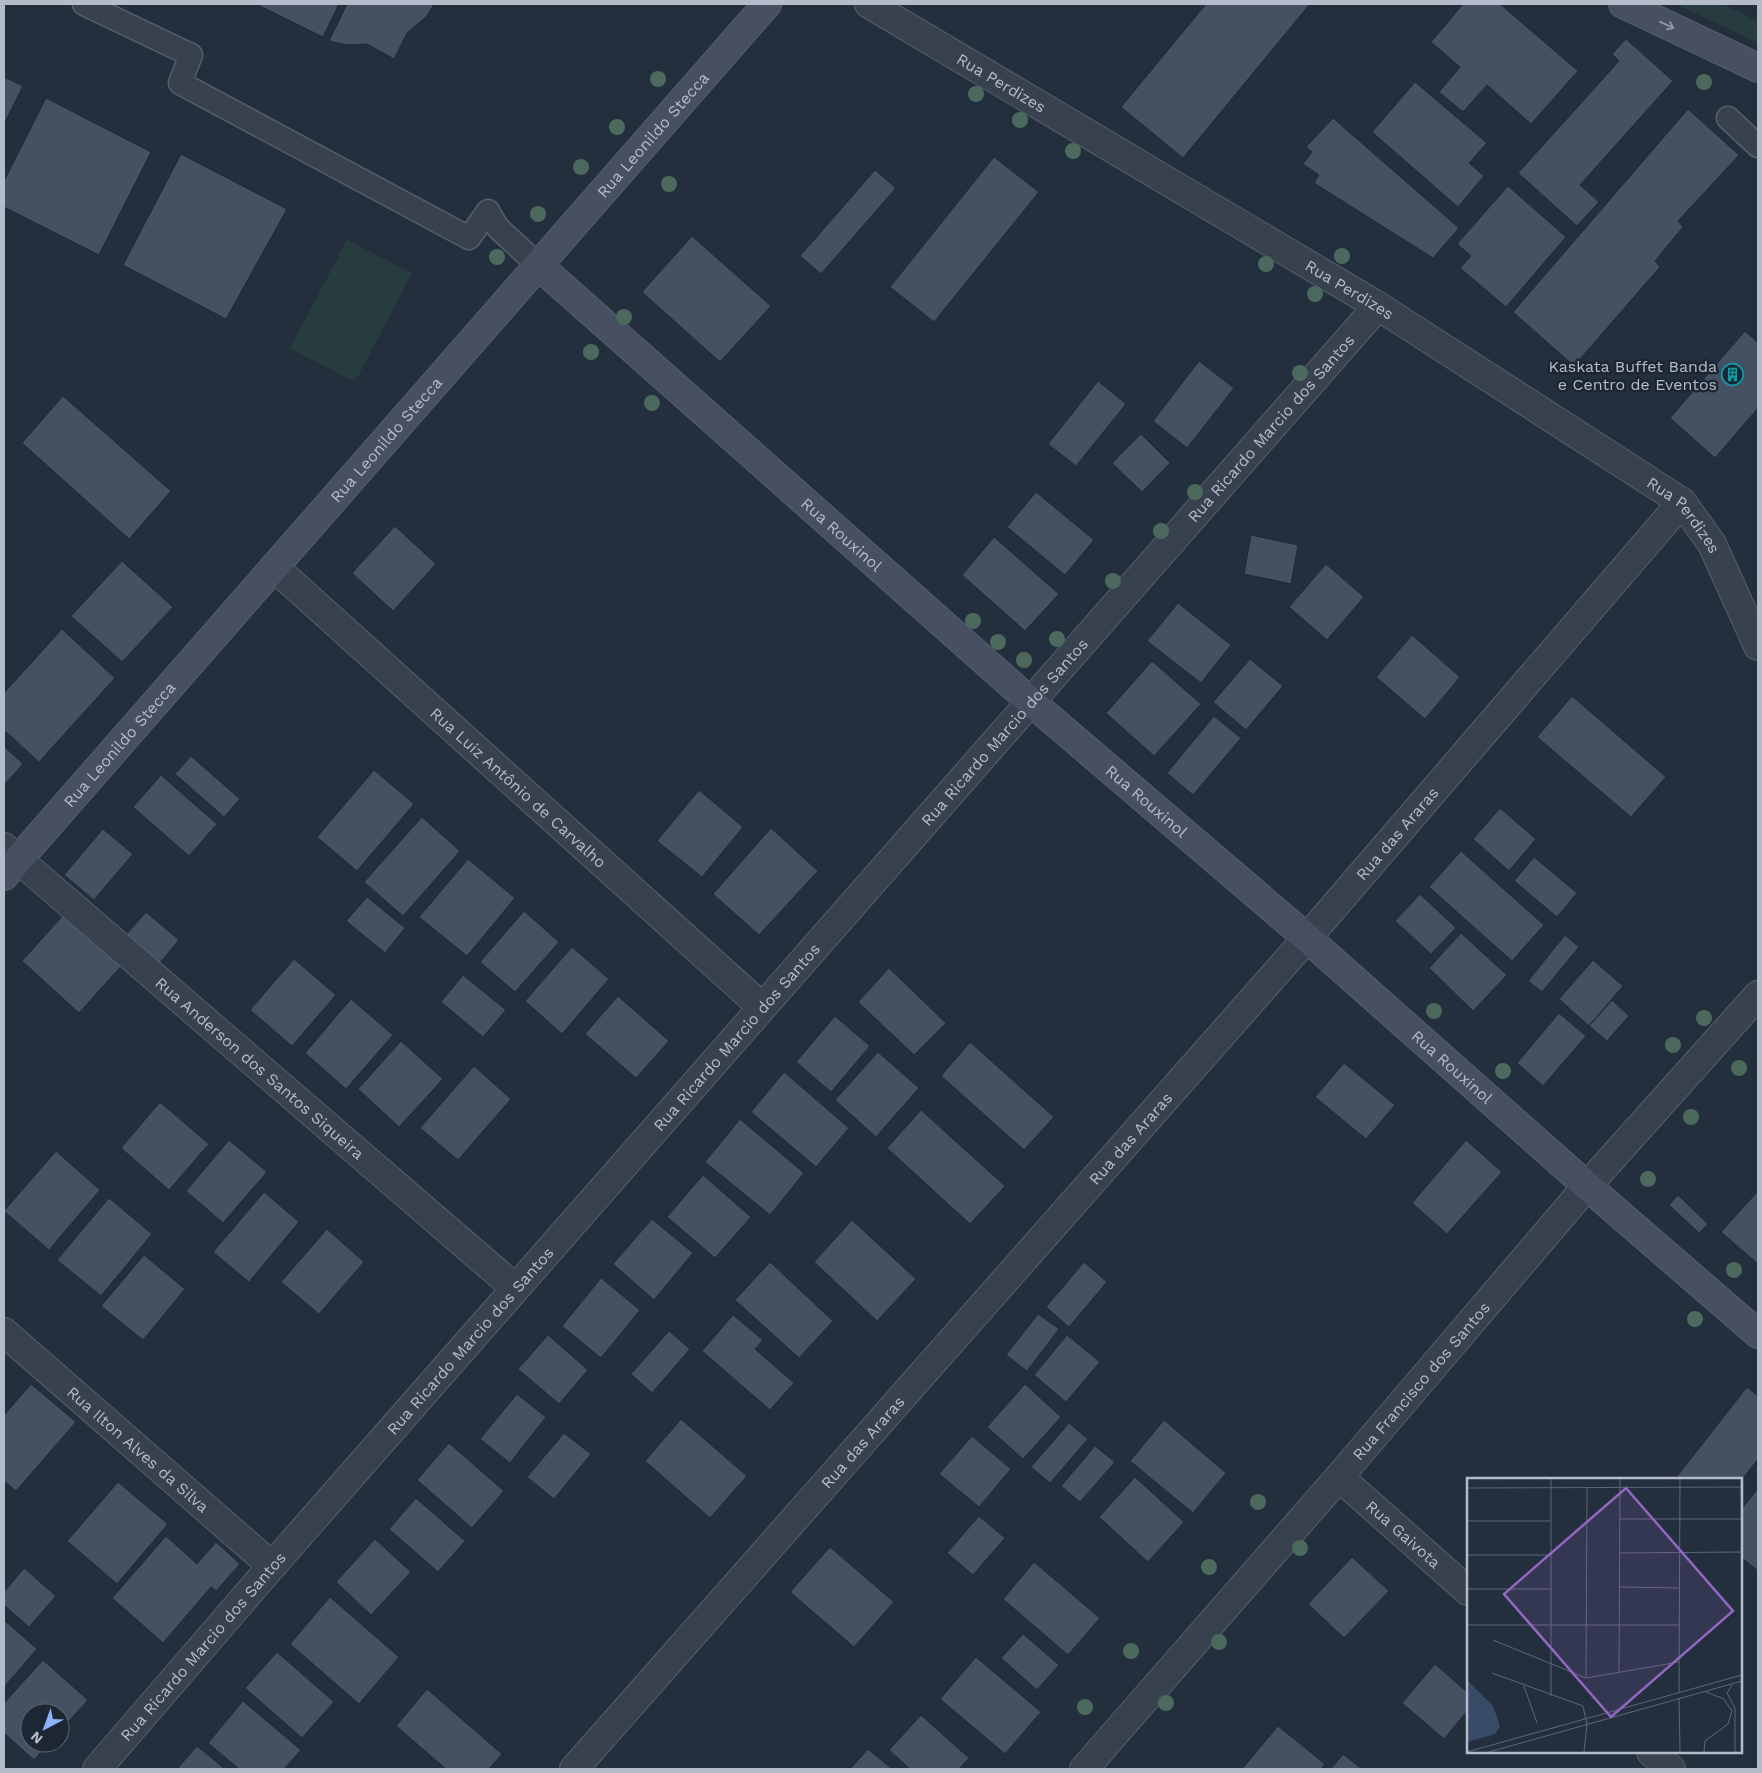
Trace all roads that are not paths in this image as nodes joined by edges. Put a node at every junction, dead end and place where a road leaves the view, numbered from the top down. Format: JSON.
{"nodes":[{"id":1,"x":84,"y":4,"type":"edge"},
{"id":2,"x":767,"y":4,"type":"edge"},
{"id":3,"x":869,"y":4,"type":"edge"},
{"id":4,"x":1623,"y":4,"type":"edge"},
{"id":5,"x":1758,"y":68,"type":"edge"},
{"id":6,"x":1728,"y":118,"type":"dead end"},
{"id":7,"x":1758,"y":146,"type":"edge"},
{"id":8,"x":538,"y":265,"type":"junction"},
{"id":9,"x":1378,"y":306,"type":"junction"},
{"id":10,"x":1682,"y":502,"type":"junction"},
{"id":11,"x":274,"y":566,"type":"junction"},
{"id":12,"x":1758,"y":646,"type":"edge"},
{"id":13,"x":1031,"y":702,"type":"junction"},
{"id":14,"x":9,"y":860,"type":"edge"},
{"id":15,"x":1307,"y":938,"type":"junction"},
{"id":16,"x":1758,"y":995,"type":"edge"},
{"id":17,"x":762,"y":1007,"type":"junction"},
{"id":18,"x":1587,"y":1186,"type":"junction"},
{"id":19,"x":515,"y":1288,"type":"junction"},
{"id":20,"x":4,"y":1332,"type":"edge"},
{"id":21,"x":1758,"y":1334,"type":"edge"},
{"id":22,"x":1339,"y":1477,"type":"junction"},
{"id":23,"x":272,"y":1566,"type":"junction"},
{"id":24,"x":1467,"y":1590,"type":"edge"},
{"id":25,"x":1652,"y":1753,"type":"edge"},
{"id":26,"x":1096,"y":1765,"type":"edge"},
{"id":27,"x":97,"y":1769,"type":"edge"},
{"id":28,"x":574,"y":1769,"type":"edge"},
{"id":29,"x":1671,"y":1769,"type":"edge"}],
"edges":[{"from":1,"to":8,"type":"lane"},
{"from":2,"to":8,"type":"street","name":"Rua Leonildo Stecca"},
{"from":3,"to":9,"type":"street","name":"Rua Perdizes"},
{"from":4,"to":5,"type":"street","one_way":true},
{"from":6,"to":7,"type":"lane"},
{"from":8,"to":11,"type":"street","name":"Rua Leonildo Stecca"},
{"from":8,"to":13,"type":"street","name":"Rua Rouxinol"},
{"from":9,"to":10,"type":"street","name":"Rua Perdizes"},
{"from":9,"to":13,"type":"street","name":"Rua Ricardo Marcio dos Santos"},
{"from":10,"to":12,"type":"street","name":"Rua Perdizes"},
{"from":10,"to":15,"type":"street","name":"Rua das Araras"},
{"from":11,"to":14,"type":"street","name":"Rua Leonildo Stecca"},
{"from":11,"to":17,"type":"street","name":"Rua Luiz Antônio de Carvalho"},
{"from":13,"to":15,"type":"street","name":"Rua Rouxinol"},
{"from":13,"to":17,"type":"street","name":"Rua Ricardo Marcio dos Santos"},
{"from":14,"to":19,"type":"street","name":"Rua Anderson dos Santos Siqueira"},
{"from":15,"to":18,"type":"street","name":"Rua Rouxinol"},
{"from":15,"to":28,"type":"street","name":"Rua das Araras"},
{"from":16,"to":18,"type":"street","name":"Rua Francisco dos Santos"},
{"from":17,"to":19,"type":"street","name":"Rua Ricardo Marcio dos Santos"},
{"from":18,"to":21,"type":"street","name":"Rua Rouxinol"},
{"from":18,"to":22,"type":"street","name":"Rua Francisco dos Santos"},
{"from":19,"to":23,"type":"street","name":"Rua Ricardo Marcio dos Santos"},
{"from":20,"to":23,"type":"street","name":"Rua Ilton Alves da Silva"},
{"from":22,"to":24,"type":"street","name":"Rua Gaivota"},
{"from":22,"to":26,"type":"street","name":"Rua Francisco dos Santos"},
{"from":23,"to":27,"type":"street","name":"Rua Ricardo Marcio dos Santos"},
{"from":25,"to":29,"type":"street"}]}
